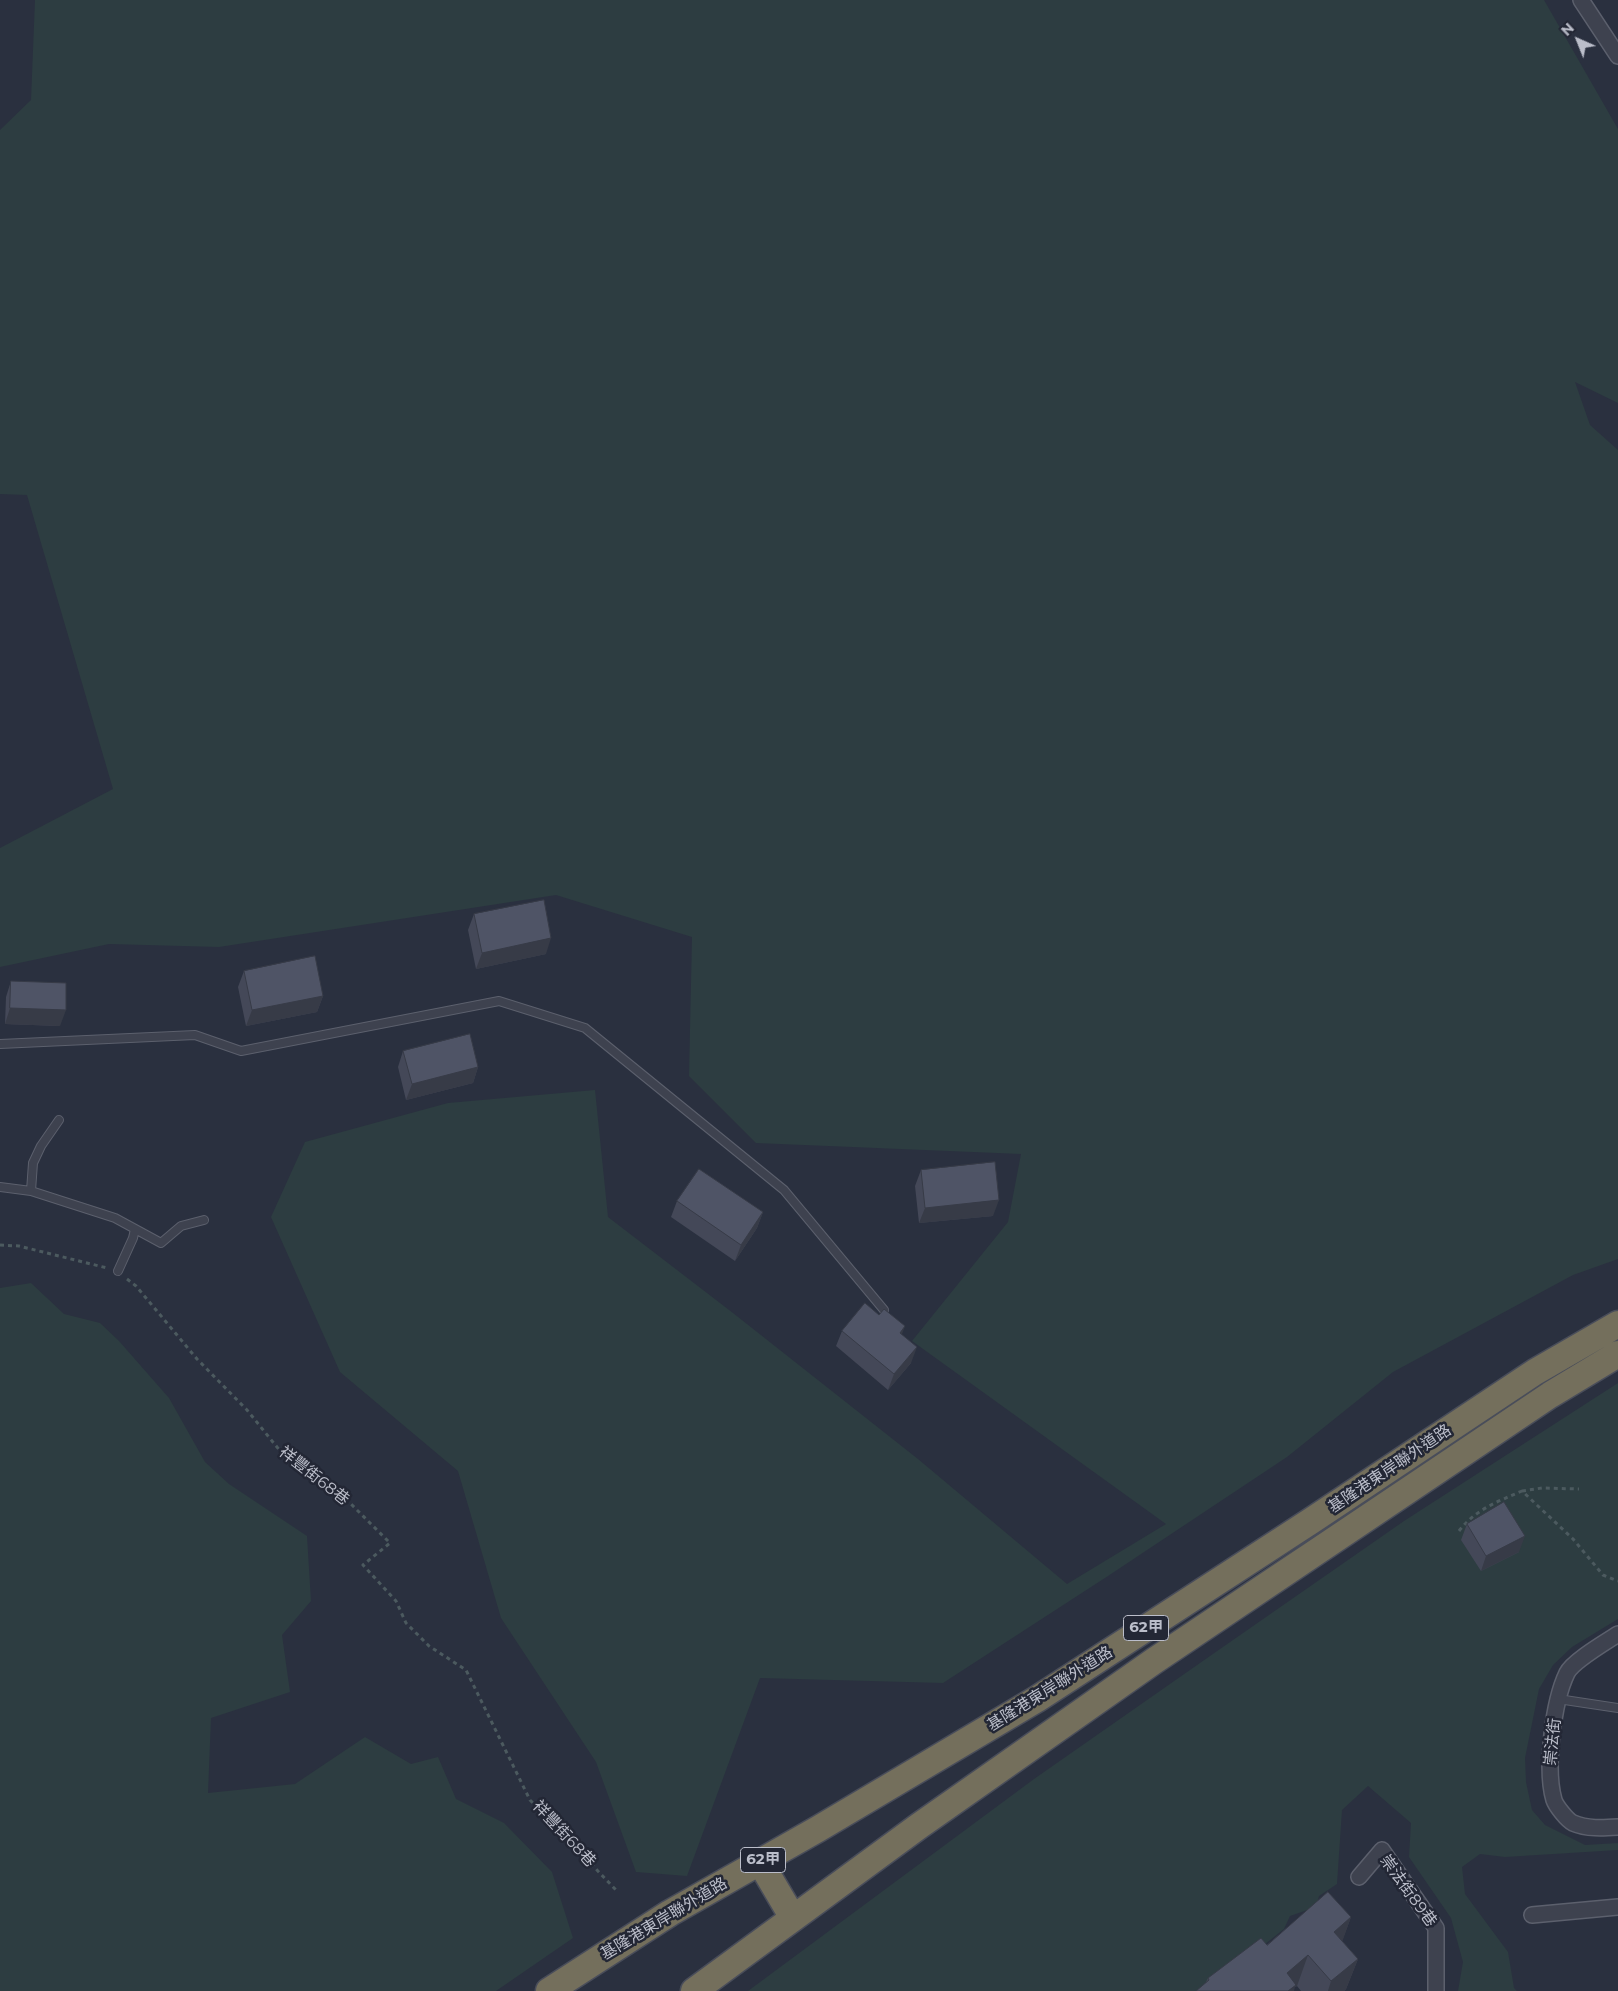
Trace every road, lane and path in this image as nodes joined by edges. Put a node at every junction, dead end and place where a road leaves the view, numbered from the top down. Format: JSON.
{"nodes":[{"id":1,"x":1581,"y":0,"type":"edge"},
{"id":2,"x":1618,"y":56,"type":"edge"},
{"id":3,"x":0,"y":1044,"type":"edge"},
{"id":4,"x":60,"y":1120,"type":"dead end"},
{"id":5,"x":0,"y":1187,"type":"edge"},
{"id":6,"x":31,"y":1191,"type":"junction"},
{"id":7,"x":204,"y":1220,"type":"dead end"},
{"id":8,"x":134,"y":1229,"type":"junction"},
{"id":9,"x":0,"y":1245,"type":"edge"},
{"id":10,"x":118,"y":1271,"type":"junction"},
{"id":11,"x":884,"y":1310,"type":"edge"},
{"id":12,"x":1618,"y":1324,"type":"edge"},
{"id":13,"x":1610,"y":1358,"type":"edge"},
{"id":14,"x":1579,"y":1489,"type":"dead end"},
{"id":15,"x":1522,"y":1491,"type":"junction"},
{"id":16,"x":1459,"y":1531,"type":"dead end"},
{"id":17,"x":1618,"y":1581,"type":"edge"},
{"id":18,"x":1618,"y":1634,"type":"edge"},
{"id":19,"x":1558,"y":1699,"type":"junction"},
{"id":20,"x":1618,"y":1708,"type":"edge"},
{"id":21,"x":1618,"y":1827,"type":"edge"},
{"id":22,"x":760,"y":1862,"type":"junction"},
{"id":23,"x":1359,"y":1877,"type":"dead end"},
{"id":24,"x":616,"y":1890,"type":"dead end"},
{"id":25,"x":1618,"y":1907,"type":"edge"},
{"id":26,"x":1532,"y":1915,"type":"dead end"},
{"id":27,"x":793,"y":1918,"type":"junction"},
{"id":28,"x":558,"y":1989,"type":"edge"},
{"id":29,"x":694,"y":1991,"type":"edge"},
{"id":30,"x":1436,"y":1991,"type":"edge"}],
"edges":[{"from":1,"to":2,"type":"street"},
{"from":3,"to":11,"type":"lane"},
{"from":4,"to":6,"type":"lane"},
{"from":5,"to":6,"type":"lane"},
{"from":6,"to":8,"type":"lane"},
{"from":7,"to":8,"type":"lane"},
{"from":8,"to":10,"type":"lane"},
{"from":9,"to":10,"type":"path","name":"祥豐街68巷"},
{"from":10,"to":24,"type":"path","name":"祥豐街68巷"},
{"from":12,"to":22,"type":"highway","name":"基隆港東岸聯外道路","number":"62甲"},
{"from":13,"to":27,"type":"highway","name":"基隆港東岸聯外道路","number":"62甲"},
{"from":14,"to":15,"type":"path"},
{"from":15,"to":16,"type":"path"},
{"from":15,"to":17,"type":"path"},
{"from":18,"to":19,"type":"street","name":"崇法街"},
{"from":19,"to":20,"type":"lane"},
{"from":19,"to":21,"type":"street","name":"崇法街"},
{"from":22,"to":27,"type":"highway"},
{"from":22,"to":28,"type":"highway","name":"基隆港東岸聯外道路","number":"62甲"},
{"from":23,"to":30,"type":"street","name":"崇法街89巷"},
{"from":25,"to":26,"type":"street"},
{"from":27,"to":29,"type":"highway","name":"基隆港東岸聯外道路","number":"62甲"}]}
